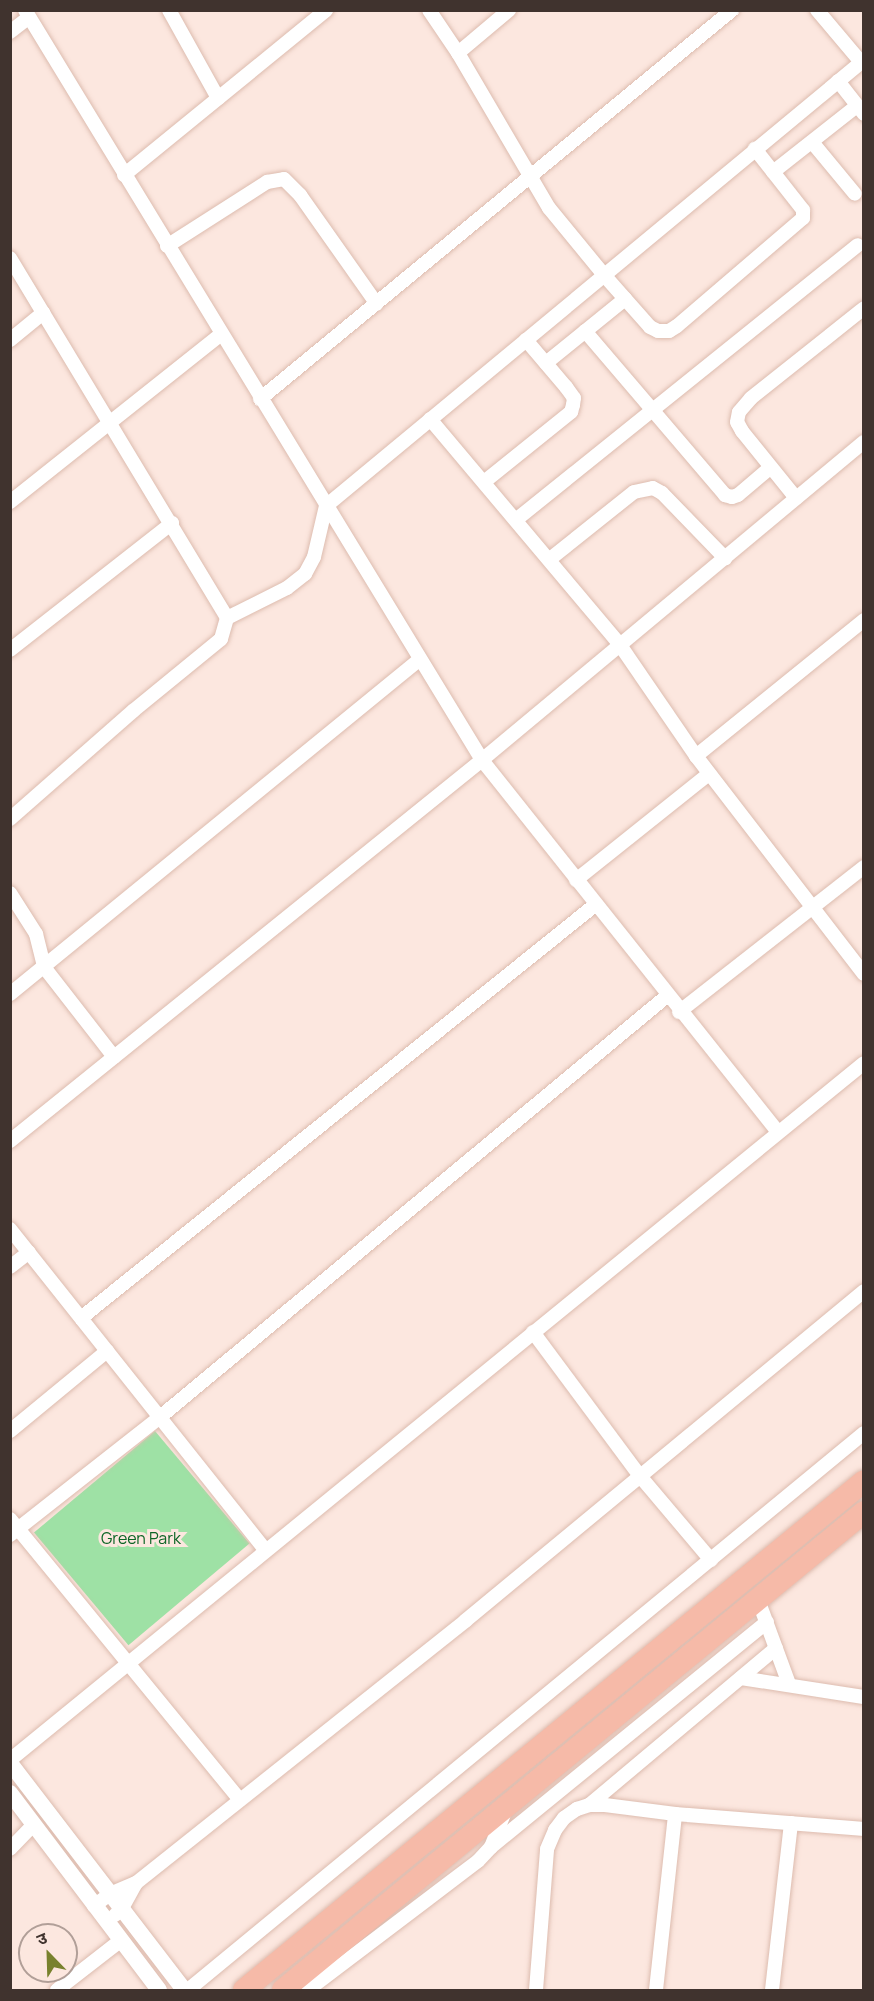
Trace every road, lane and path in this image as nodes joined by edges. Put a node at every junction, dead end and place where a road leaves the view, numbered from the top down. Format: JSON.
{"nodes":[{"id":1,"x":169,"y":10,"type":"edge"},
{"id":2,"x":326,"y":10,"type":"edge"},
{"id":3,"x":429,"y":10,"type":"edge"},
{"id":4,"x":509,"y":10,"type":"edge"},
{"id":5,"x":732,"y":10,"type":"edge"},
{"id":6,"x":817,"y":10,"type":"edge"},
{"id":7,"x":27,"y":14,"type":"edge"},
{"id":8,"x":10,"y":32,"type":"edge"},
{"id":9,"x":458,"y":53,"type":"junction"},
{"id":10,"x":862,"y":61,"type":"edge"},
{"id":11,"x":838,"y":81,"type":"junction"},
{"id":12,"x":218,"y":98,"type":"junction"},
{"id":13,"x":860,"y":110,"type":"edge"},
{"id":14,"x":812,"y":142,"type":"junction"},
{"id":15,"x":755,"y":149,"type":"junction"},
{"id":16,"x":773,"y":172,"type":"junction"},
{"id":17,"x":123,"y":175,"type":"junction"},
{"id":18,"x":531,"y":178,"type":"junction"},
{"id":19,"x":855,"y":194,"type":"dead end"},
{"id":20,"x":858,"y":245,"type":"dead end"},
{"id":21,"x":167,"y":246,"type":"junction"},
{"id":22,"x":10,"y":258,"type":"edge"},
{"id":23,"x":604,"y":275,"type":"junction"},
{"id":24,"x":625,"y":299,"type":"junction"},
{"id":25,"x":377,"y":304,"type":"junction"},
{"id":26,"x":864,"y":308,"type":"edge"},
{"id":27,"x":43,"y":313,"type":"junction"},
{"id":28,"x":585,"y":331,"type":"junction"},
{"id":29,"x":221,"y":334,"type":"junction"},
{"id":30,"x":10,"y":340,"type":"edge"},
{"id":31,"x":526,"y":340,"type":"junction"},
{"id":32,"x":546,"y":363,"type":"junction"},
{"id":33,"x":261,"y":399,"type":"junction"},
{"id":34,"x":652,"y":410,"type":"junction"},
{"id":35,"x":430,"y":419,"type":"junction"},
{"id":36,"x":111,"y":422,"type":"junction"},
{"id":37,"x":864,"y":442,"type":"edge"},
{"id":38,"x":771,"y":467,"type":"junction"},
{"id":39,"x":484,"y":482,"type":"junction"},
{"id":40,"x":796,"y":498,"type":"junction"},
{"id":41,"x":10,"y":502,"type":"edge"},
{"id":42,"x":326,"y":506,"type":"junction"},
{"id":43,"x":517,"y":519,"type":"junction"},
{"id":44,"x":172,"y":523,"type":"junction"},
{"id":45,"x":725,"y":558,"type":"junction"},
{"id":46,"x":550,"y":559,"type":"junction"},
{"id":47,"x":226,"y":618,"type":"junction"},
{"id":48,"x":864,"y":620,"type":"edge"},
{"id":49,"x":620,"y":645,"type":"junction"},
{"id":50,"x":10,"y":650,"type":"edge"},
{"id":51,"x":420,"y":659,"type":"junction"},
{"id":52,"x":696,"y":756,"type":"junction"},
{"id":53,"x":482,"y":760,"type":"junction"},
{"id":54,"x":709,"y":774,"type":"junction"},
{"id":55,"x":10,"y":819,"type":"edge"},
{"id":56,"x":864,"y":867,"type":"edge"},
{"id":57,"x":576,"y":880,"type":"junction"},
{"id":58,"x":10,"y":893,"type":"edge"},
{"id":59,"x":595,"y":905,"type":"junction"},
{"id":60,"x":812,"y":909,"type":"junction"},
{"id":61,"x":44,"y":966,"type":"junction"},
{"id":62,"x":864,"y":974,"type":"edge"},
{"id":63,"x":10,"y":994,"type":"edge"},
{"id":64,"x":667,"y":996,"type":"junction"},
{"id":65,"x":679,"y":1012,"type":"junction"},
{"id":66,"x":114,"y":1057,"type":"junction"},
{"id":67,"x":864,"y":1063,"type":"edge"},
{"id":68,"x":778,"y":1132,"type":"junction"},
{"id":69,"x":10,"y":1141,"type":"edge"},
{"id":70,"x":10,"y":1229,"type":"edge"},
{"id":71,"x":29,"y":1252,"type":"junction"},
{"id":72,"x":10,"y":1268,"type":"edge"},
{"id":73,"x":864,"y":1291,"type":"edge"},
{"id":74,"x":81,"y":1318,"type":"junction"},
{"id":75,"x":533,"y":1332,"type":"junction"},
{"id":76,"x":107,"y":1351,"type":"junction"},
{"id":77,"x":160,"y":1417,"type":"junction"},
{"id":78,"x":10,"y":1431,"type":"edge"},
{"id":79,"x":864,"y":1433,"type":"edge"},
{"id":80,"x":640,"y":1476,"type":"junction"},
{"id":81,"x":864,"y":1481,"type":"edge"},
{"id":82,"x":864,"y":1512,"type":"edge"},
{"id":83,"x":13,"y":1528,"type":"edge"},
{"id":84,"x":265,"y":1550,"type":"junction"},
{"id":85,"x":711,"y":1560,"type":"junction"},
{"id":86,"x":757,"y":1598,"type":"junction"},
{"id":87,"x":767,"y":1622,"type":"junction"},
{"id":88,"x":776,"y":1648,"type":"junction"},
{"id":89,"x":128,"y":1662,"type":"junction"},
{"id":90,"x":741,"y":1678,"type":"junction"},
{"id":91,"x":789,"y":1684,"type":"junction"},
{"id":92,"x":864,"y":1697,"type":"edge"},
{"id":93,"x":10,"y":1761,"type":"edge"},
{"id":94,"x":10,"y":1793,"type":"edge"},
{"id":95,"x":240,"y":1800,"type":"junction"},
{"id":96,"x":509,"y":1802,"type":"junction"},
{"id":97,"x":589,"y":1804,"type":"junction"},
{"id":98,"x":48,"y":1814,"type":"junction"},
{"id":99,"x":675,"y":1814,"type":"junction"},
{"id":100,"x":791,"y":1823,"type":"junction"},
{"id":101,"x":33,"y":1825,"type":"junction"},
{"id":102,"x":864,"y":1829,"type":"edge"},
{"id":103,"x":491,"y":1846,"type":"junction"},
{"id":104,"x":10,"y":1849,"type":"edge"},
{"id":105,"x":136,"y":1883,"type":"junction"},
{"id":106,"x":110,"y":1894,"type":"junction"},
{"id":107,"x":94,"y":1906,"type":"junction"},
{"id":108,"x":121,"y":1910,"type":"junction"},
{"id":109,"x":106,"y":1922,"type":"junction"},
{"id":110,"x":120,"y":1941,"type":"junction"},
{"id":111,"x":57,"y":1990,"type":"edge"},
{"id":112,"x":159,"y":1990,"type":"edge"},
{"id":113,"x":186,"y":1990,"type":"edge"},
{"id":114,"x":244,"y":1990,"type":"edge"},
{"id":115,"x":284,"y":1990,"type":"edge"},
{"id":116,"x":308,"y":1990,"type":"edge"},
{"id":117,"x":536,"y":1990,"type":"edge"},
{"id":118,"x":656,"y":1990,"type":"edge"},
{"id":119,"x":772,"y":1990,"type":"edge"}],
"edges":[{"from":1,"to":12,"type":"street"},
{"from":2,"to":12,"type":"street"},
{"from":3,"to":9,"type":"street"},
{"from":4,"to":9,"type":"street"},
{"from":5,"to":18,"type":"street"},
{"from":6,"to":10,"type":"street"},
{"from":7,"to":8,"type":"street"},
{"from":7,"to":17,"type":"street"},
{"from":9,"to":18,"type":"street"},
{"from":10,"to":11,"type":"street"},
{"from":11,"to":13,"type":"street"},
{"from":11,"to":15,"type":"street"},
{"from":12,"to":17,"type":"street"},
{"from":13,"to":14,"type":"street"},
{"from":14,"to":16,"type":"street"},
{"from":14,"to":19,"type":"street"},
{"from":15,"to":16,"type":"street"},
{"from":15,"to":23,"type":"street"},
{"from":16,"to":24,"type":"street"},
{"from":17,"to":21,"type":"street"},
{"from":18,"to":23,"type":"street"},
{"from":18,"to":25,"type":"street"},
{"from":20,"to":34,"type":"street"},
{"from":21,"to":25,"type":"street"},
{"from":21,"to":29,"type":"street"},
{"from":22,"to":27,"type":"street"},
{"from":23,"to":24,"type":"street"},
{"from":23,"to":31,"type":"street"},
{"from":24,"to":28,"type":"street"},
{"from":25,"to":33,"type":"street"},
{"from":26,"to":38,"type":"street"},
{"from":27,"to":30,"type":"street"},
{"from":27,"to":36,"type":"street"},
{"from":28,"to":32,"type":"street"},
{"from":28,"to":34,"type":"street"},
{"from":29,"to":33,"type":"street"},
{"from":29,"to":36,"type":"street"},
{"from":31,"to":32,"type":"street"},
{"from":31,"to":35,"type":"street"},
{"from":32,"to":39,"type":"street"},
{"from":33,"to":42,"type":"street"},
{"from":34,"to":38,"type":"street"},
{"from":34,"to":43,"type":"street"},
{"from":35,"to":39,"type":"street"},
{"from":35,"to":42,"type":"street"},
{"from":36,"to":41,"type":"street"},
{"from":36,"to":44,"type":"street"},
{"from":37,"to":40,"type":"street"},
{"from":38,"to":40,"type":"street"},
{"from":39,"to":43,"type":"street"},
{"from":40,"to":45,"type":"street"},
{"from":42,"to":47,"type":"street"},
{"from":42,"to":51,"type":"street"},
{"from":43,"to":46,"type":"street"},
{"from":44,"to":47,"type":"street"},
{"from":44,"to":50,"type":"street"},
{"from":45,"to":46,"type":"street"},
{"from":45,"to":49,"type":"street"},
{"from":46,"to":49,"type":"street"},
{"from":47,"to":55,"type":"street"},
{"from":48,"to":52,"type":"street"},
{"from":49,"to":52,"type":"street"},
{"from":49,"to":53,"type":"street"},
{"from":51,"to":53,"type":"street"},
{"from":51,"to":61,"type":"street"},
{"from":52,"to":54,"type":"street"},
{"from":53,"to":57,"type":"street"},
{"from":53,"to":66,"type":"street"},
{"from":54,"to":57,"type":"street"},
{"from":54,"to":60,"type":"street"},
{"from":56,"to":60,"type":"street"},
{"from":57,"to":59,"type":"street"},
{"from":58,"to":61,"type":"street"},
{"from":59,"to":64,"type":"street"},
{"from":59,"to":74,"type":"street"},
{"from":60,"to":62,"type":"street"},
{"from":60,"to":65,"type":"street"},
{"from":61,"to":63,"type":"street"},
{"from":61,"to":66,"type":"street"},
{"from":64,"to":65,"type":"street"},
{"from":64,"to":77,"type":"street"},
{"from":65,"to":68,"type":"street"},
{"from":66,"to":69,"type":"street"},
{"from":67,"to":68,"type":"street"},
{"from":68,"to":75,"type":"street"},
{"from":70,"to":71,"type":"street"},
{"from":71,"to":72,"type":"street"},
{"from":71,"to":74,"type":"street"},
{"from":73,"to":80,"type":"street"},
{"from":74,"to":76,"type":"street"},
{"from":75,"to":80,"type":"street"},
{"from":75,"to":84,"type":"street"},
{"from":76,"to":77,"type":"street"},
{"from":76,"to":78,"type":"street"},
{"from":77,"to":83,"type":"street"},
{"from":77,"to":84,"type":"street"},
{"from":79,"to":85,"type":"street"},
{"from":80,"to":85,"type":"street"},
{"from":80,"to":95,"type":"street"},
{"from":81,"to":114,"type":"highway"},
{"from":82,"to":86,"type":"highway"},
{"from":83,"to":89,"type":"street"},
{"from":84,"to":89,"type":"street"},
{"from":85,"to":113,"type":"street"},
{"from":86,"to":87,"type":"street"},
{"from":86,"to":96,"type":"highway"},
{"from":87,"to":88,"type":"street"},
{"from":87,"to":103,"type":"street"},
{"from":88,"to":90,"type":"street"},
{"from":88,"to":91,"type":"street"},
{"from":89,"to":93,"type":"street"},
{"from":89,"to":95,"type":"street"},
{"from":90,"to":91,"type":"street"},
{"from":90,"to":97,"type":"street"},
{"from":91,"to":92,"type":"street"},
{"from":93,"to":98,"type":"street"},
{"from":94,"to":101,"type":"street"},
{"from":95,"to":105,"type":"street"},
{"from":96,"to":103,"type":"street"},
{"from":96,"to":115,"type":"highway"},
{"from":97,"to":99,"type":"street"},
{"from":97,"to":117,"type":"street"},
{"from":98,"to":101,"type":"street"},
{"from":98,"to":106,"type":"street"},
{"from":99,"to":100,"type":"street"},
{"from":99,"to":118,"type":"street"},
{"from":100,"to":102,"type":"street"},
{"from":100,"to":119,"type":"street"},
{"from":101,"to":104,"type":"street"},
{"from":101,"to":107,"type":"street"},
{"from":103,"to":116,"type":"street"},
{"from":105,"to":106,"type":"street"},
{"from":105,"to":108,"type":"street"},
{"from":106,"to":107,"type":"street"},
{"from":106,"to":108,"type":"street"},
{"from":107,"to":109,"type":"street"},
{"from":108,"to":109,"type":"street"},
{"from":108,"to":113,"type":"street"},
{"from":109,"to":110,"type":"street"},
{"from":110,"to":111,"type":"street"},
{"from":110,"to":112,"type":"street"}]}
